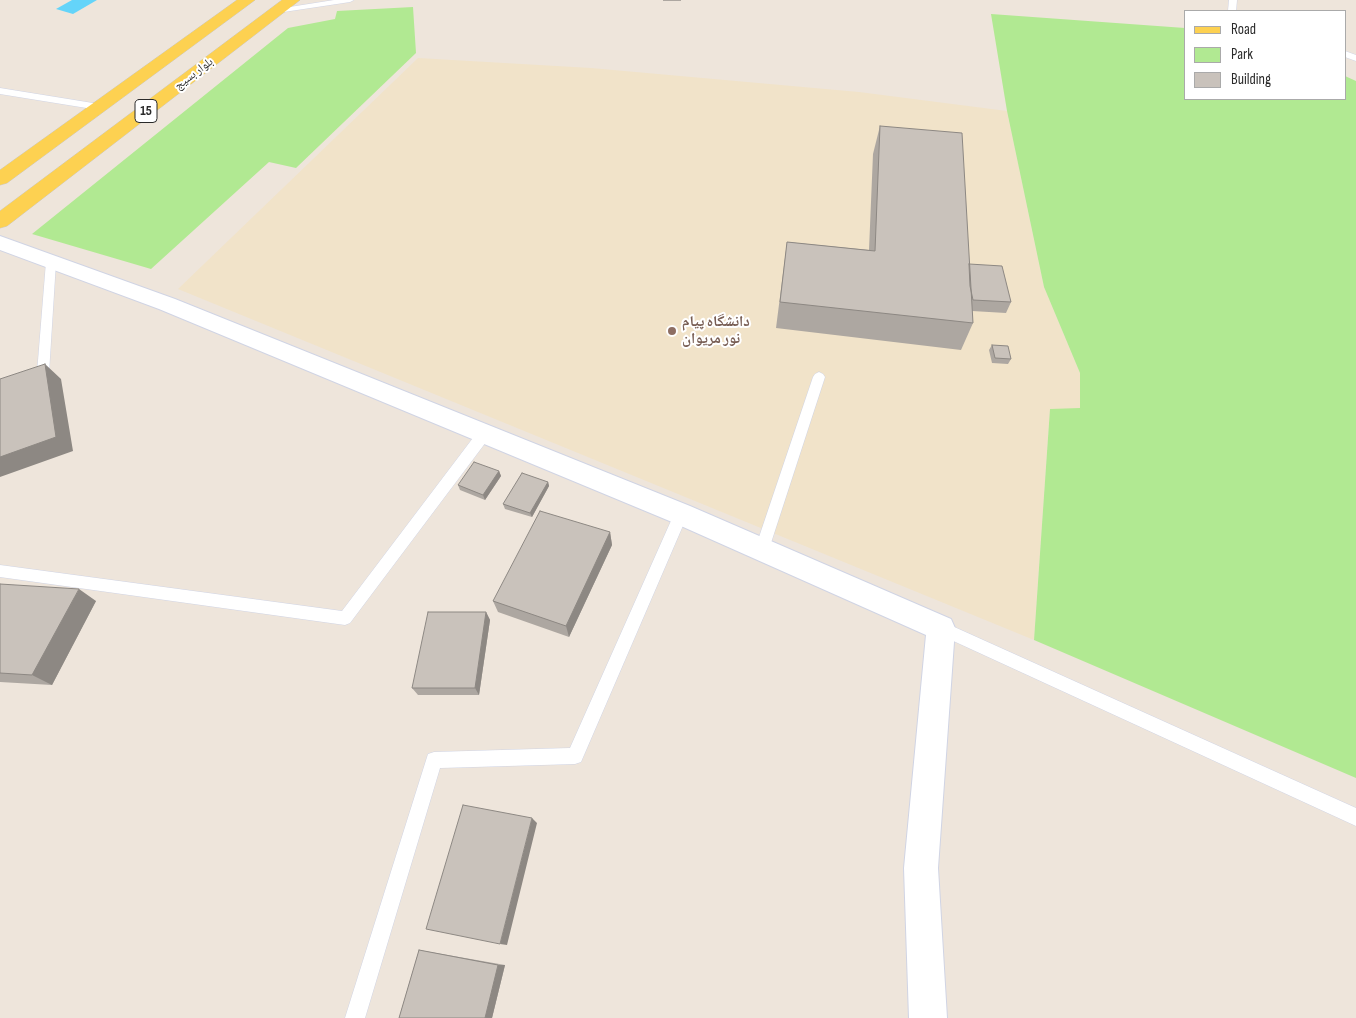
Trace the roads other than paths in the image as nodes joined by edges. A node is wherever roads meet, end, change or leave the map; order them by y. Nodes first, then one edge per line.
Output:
1 (247, 0) edge
2 (292, 0) edge
3 (350, 0) edge
4 (277, 11) junction
5 (0, 91) edge
6 (99, 107) junction
7 (0, 179) edge
8 (0, 221) edge
9 (0, 243) edge
10 (51, 262) junction
11 (43, 373) edge
12 (819, 377) dead end
13 (484, 434) junction
14 (681, 514) junction
15 (762, 549) junction
16 (0, 571) edge
17 (941, 628) junction
18 (1356, 817) edge
19 (355, 1018) edge
20 (928, 1018) edge

1 - 6 main road, بلوار بسیج / 15
2 - 4 main road, بلوار بسیج / 15
3 - 4 lane
4 - 8 main road, بلوار بسیج / 15
5 - 6 lane
6 - 7 main road, بلوار بسیج / 15
9 - 10 street
10 - 11 lane
10 - 13 street
12 - 15 lane
13 - 14 street
13 - 16 lane
14 - 15 street
14 - 19 lane
15 - 17 street
17 - 18 lane
17 - 20 street

